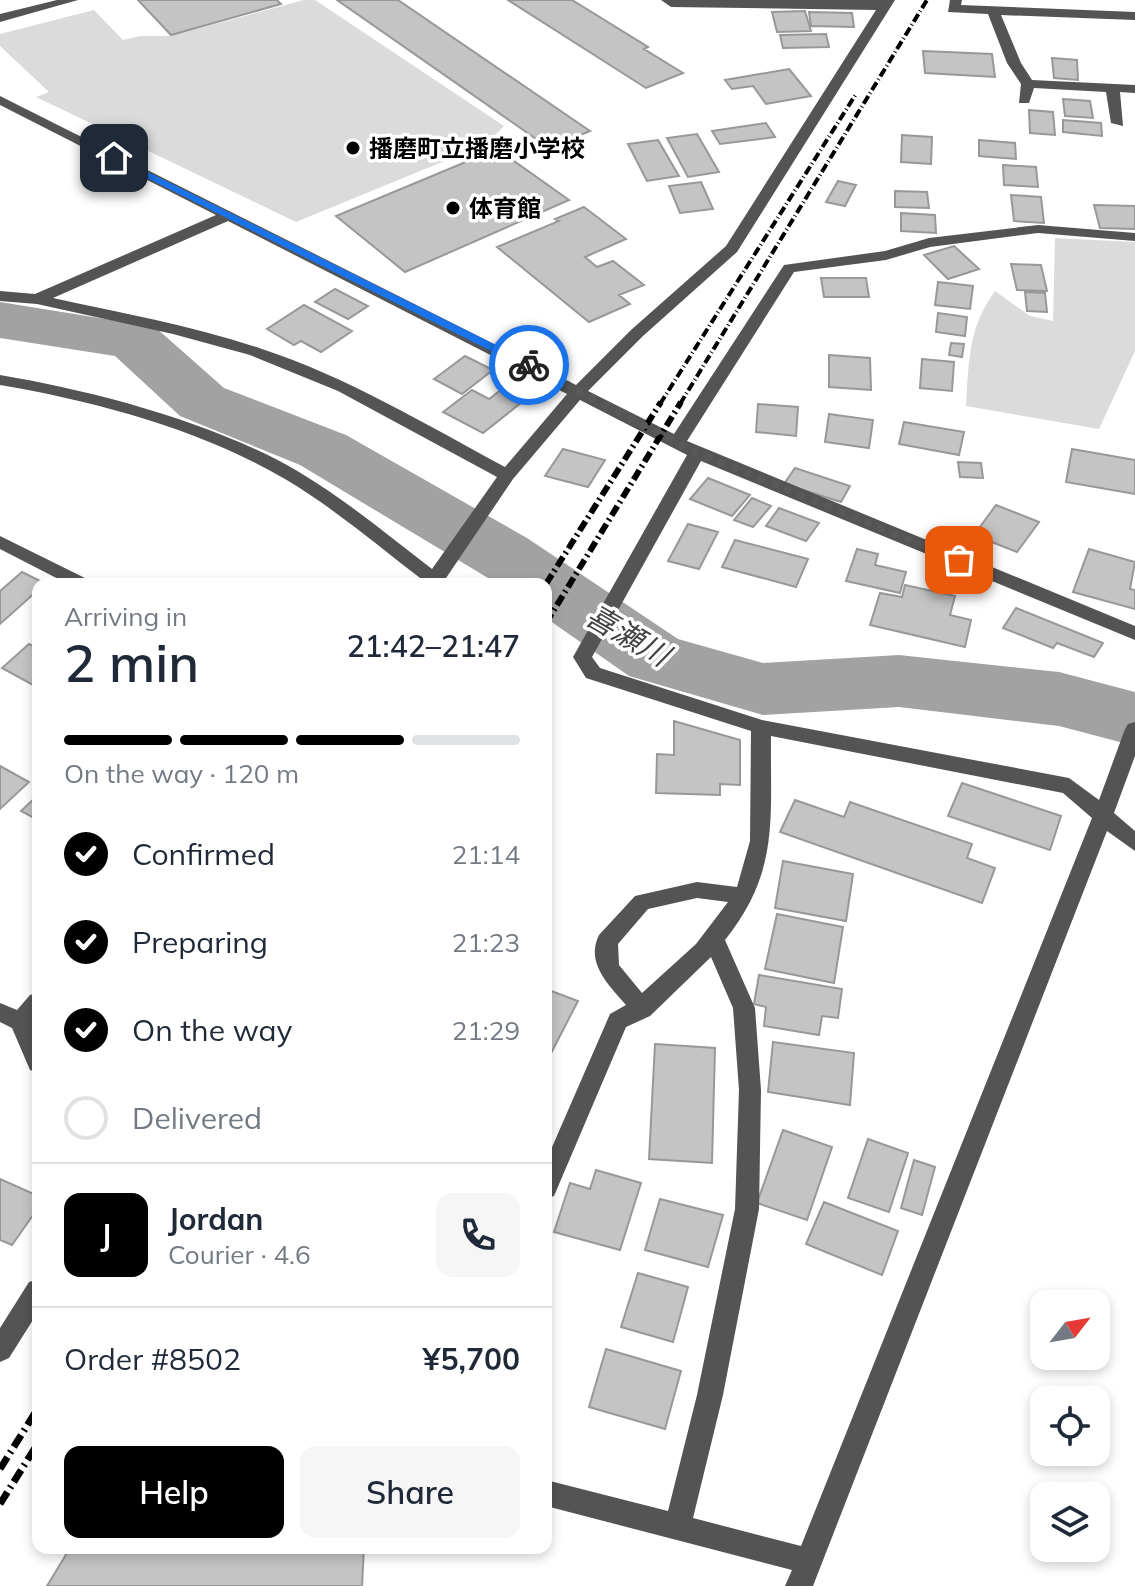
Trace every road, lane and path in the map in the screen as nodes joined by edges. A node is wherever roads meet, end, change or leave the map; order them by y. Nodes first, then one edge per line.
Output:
1 (72, 0) edge
2 (667, 0) edge
3 (956, 0) edge
4 (888, 3) edge
5 (993, 11) junction
6 (1135, 16) edge
7 (0, 18) edge
8 (1028, 84) junction
9 (1112, 88) junction
10 (1135, 89) edge
11 (0, 100) edge
12 (1024, 100) dead end
13 (1118, 123) dead end
14 (227, 216) junction
15 (1135, 237) edge
16 (0, 296) edge
17 (37, 299) junction
18 (0, 380) edge
19 (579, 391) junction
20 (678, 441) junction
21 (697, 453) junction
22 (507, 475) junction
23 (0, 542) edge
24 (71, 578) edge
25 (428, 578) edge
26 (436, 578) edge
27 (1135, 633) edge
28 (761, 727) junction
29 (1135, 729) edge
30 (1104, 814) junction
31 (1135, 843) edge
32 (744, 896) junction
33 (714, 940) junction
34 (32, 1004) edge
35 (642, 1009) junction
36 (10, 1017) edge
37 (32, 1053) edge
38 (552, 1174) edge
39 (32, 1299) edge
40 (0, 1350) edge
41 (552, 1495) edge
42 (677, 1528) junction
43 (805, 1574) edge

1 - 7 street
2 - 4 street
3 - 5 street
4 - 19 street
5 - 6 street
5 - 8 street
8 - 9 street
8 - 12 street
9 - 10 street
9 - 13 street
11 - 14 street
14 - 17 street
14 - 19 street
15 - 20 street
16 - 17 street
17 - 22 street
18 - 25 street
19 - 20 street
19 - 22 street
20 - 21 street
21 - 27 street
21 - 28 street
22 - 26 street
23 - 24 street
28 - 30 street
28 - 32 street
29 - 30 street
30 - 31 street
30 - 43 street
32 - 33 street
32 - 35 street
33 - 35 street
33 - 42 street
34 - 36 street
35 - 38 street
36 - 37 street
39 - 40 street
41 - 42 street
42 - 43 street

